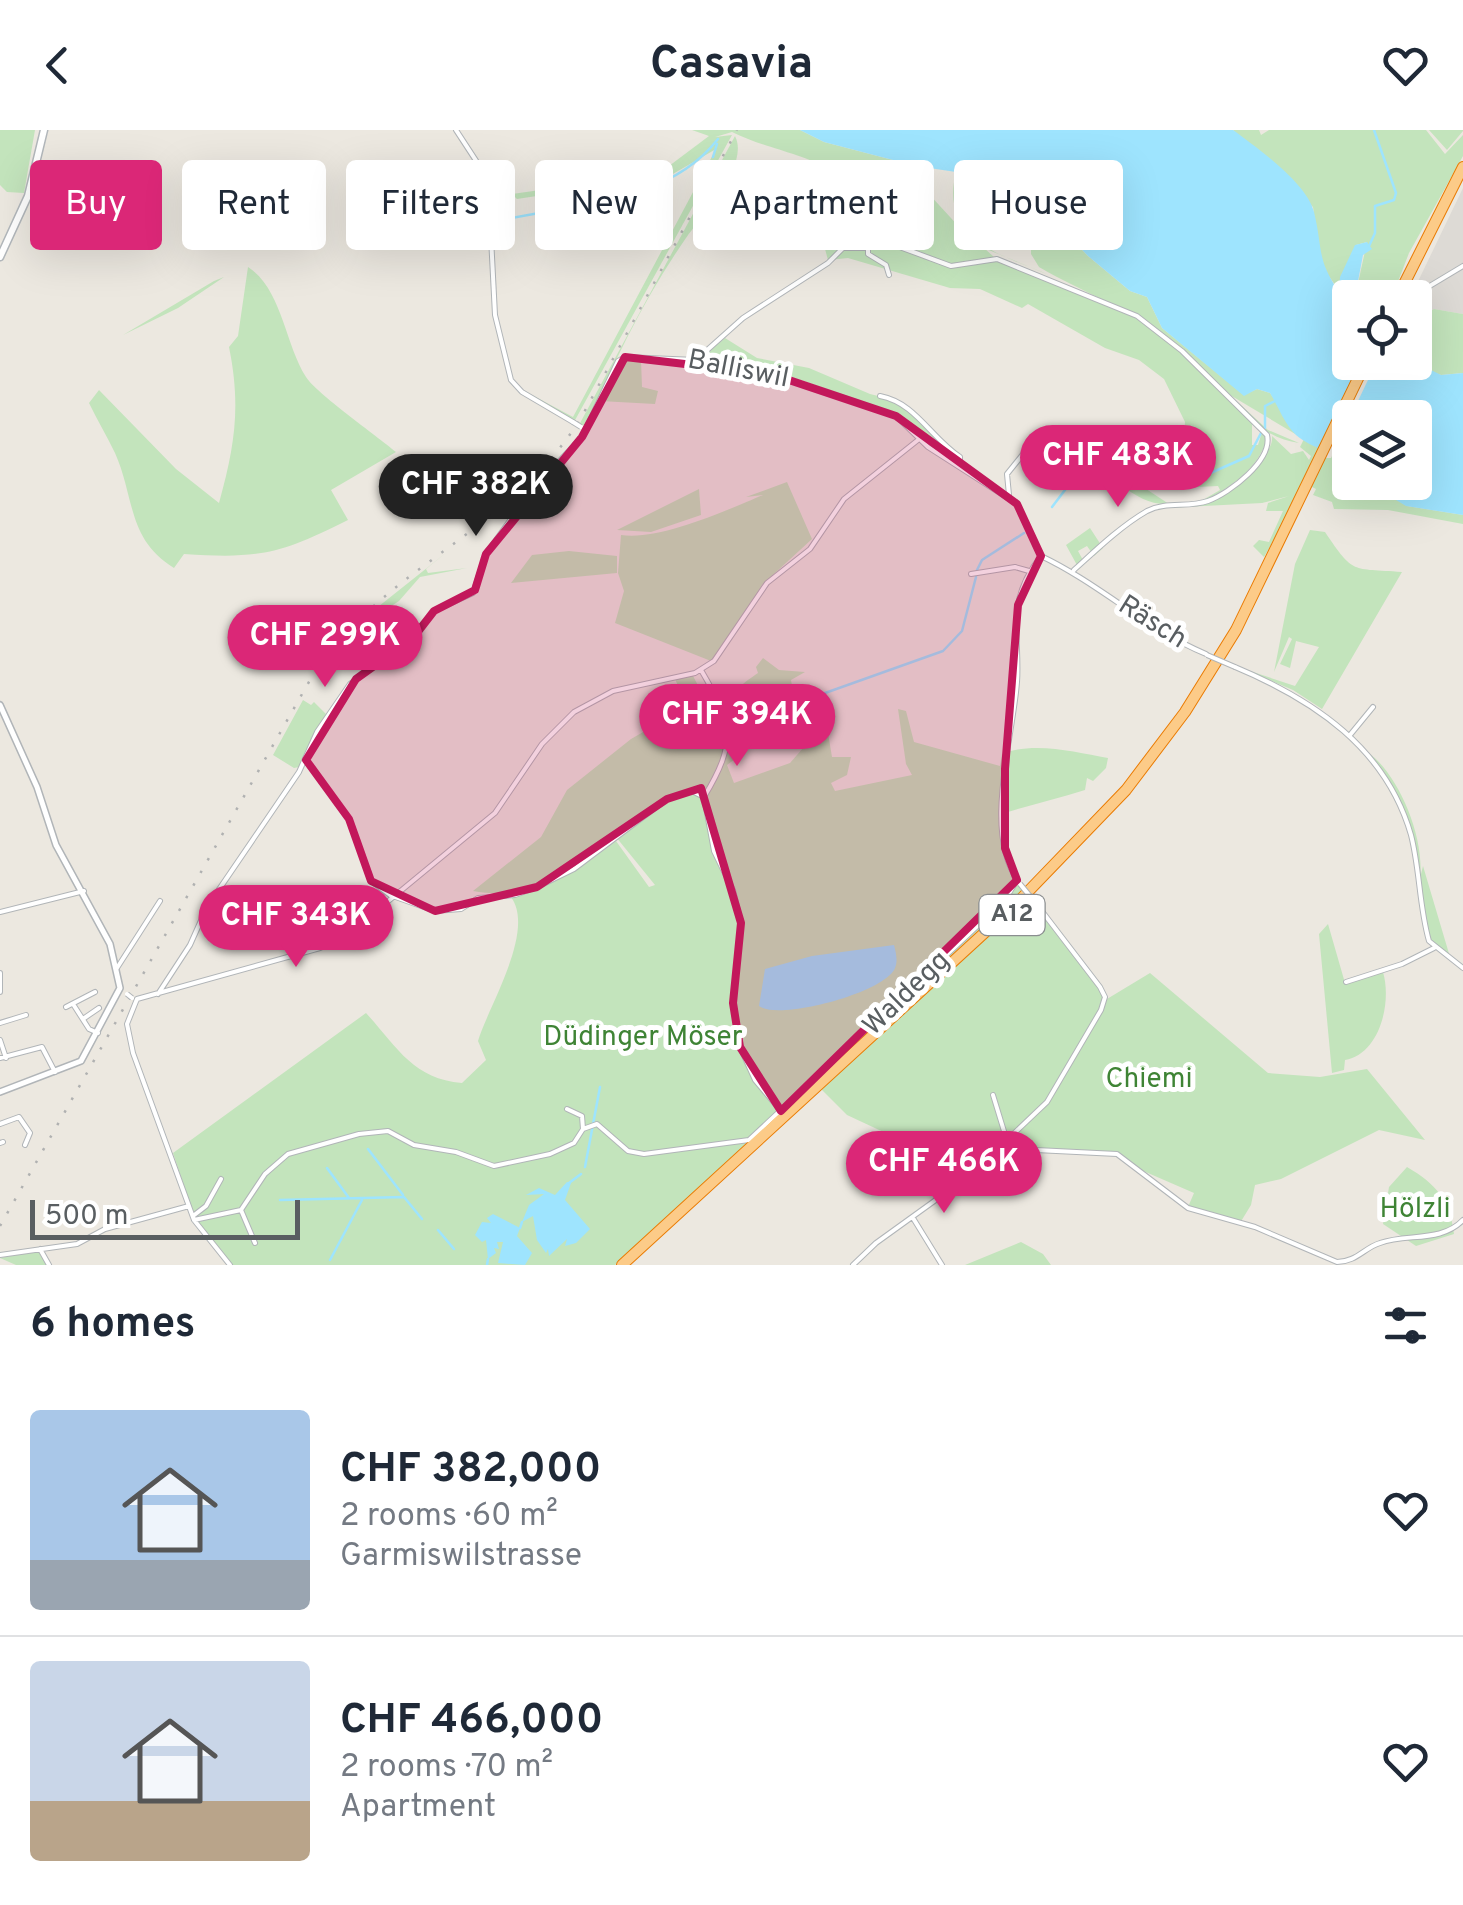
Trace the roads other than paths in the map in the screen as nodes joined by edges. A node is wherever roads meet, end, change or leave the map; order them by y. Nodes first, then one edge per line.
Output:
1 (44, 130) edge
2 (456, 130) edge
3 (1463, 164) edge
4 (1463, 177) edge
5 (2, 247) edge
6 (841, 250) edge
7 (868, 250) edge
8 (913, 250) edge
9 (0, 257) edge
10 (1463, 266) edge
11 (888, 275) dead end
12 (1411, 280) edge
13 (1412, 280) edge
14 (1432, 282) edge
15 (706, 352) junction
16 (696, 360) junction
17 (707, 362) junction
18 (1361, 380) edge
19 (880, 396) dead end
20 (583, 428) junction
21 (918, 440) junction
22 (1028, 448) dead end
23 (960, 464) junction
24 (1307, 494) junction
25 (1009, 496) junction
26 (1042, 556) junction
27 (1030, 570) junction
28 (1074, 571) junction
29 (971, 574) dead end
30 (701, 670) junction
31 (0, 705) edge
32 (1373, 707) dead end
33 (1350, 736) junction
34 (306, 760) junction
35 (704, 797) junction
36 (1019, 882) junction
37 (84, 890) junction
38 (393, 897) junction
39 (160, 901) dead end
40 (0, 912) edge
41 (1429, 941) junction
42 (1434, 948) junction
43 (1425, 950) junction
44 (117, 968) junction
45 (1463, 968) edge
46 (0, 973) edge
47 (1346, 982) dead end
48 (0, 992) edge
49 (95, 992) dead end
50 (158, 994) junction
51 (129, 996) junction
52 (73, 1004) junction
53 (66, 1007) dead end
54 (99, 1008) dead end
55 (26, 1015) dead end
56 (82, 1019) junction
57 (0, 1023) edge
58 (98, 1034) junction
59 (0, 1040) edge
60 (3, 1058) edge
61 (55, 1072) junction
62 (0, 1092) edge
63 (993, 1095) dead end
64 (567, 1109) dead end
65 (781, 1111) junction
66 (582, 1116) junction
67 (0, 1124) edge
68 (594, 1124) junction
69 (582, 1129) junction
70 (1006, 1143) junction
71 (25, 1146) dead end
72 (221, 1179) dead end
73 (189, 1206) junction
74 (241, 1210) junction
75 (193, 1218) junction
76 (912, 1218) junction
77 (1463, 1220) edge
78 (254, 1243) dead end
79 (40, 1249) junction
80 (0, 1255) edge
81 (50, 1265) edge
82 (230, 1265) edge
83 (622, 1265) edge
84 (630, 1265) edge
85 (853, 1265) edge
86 (942, 1265) edge

1 - 5 main road
2 - 20 street, bridge
3 - 12 highway
4 - 13 highway
5 - 9 main road
6 - 15 street
7 - 11 street
8 - 28 street
10 - 14 street
15 - 16 street
15 - 17 street
16 - 17 street, Balliswil
16 - 20 street, Balliswil
17 - 21 street, Balliswil
18 - 24 highway, A12
19 - 23 street
20 - 34 street
21 - 23 street, Balliswil
21 - 30 street
22 - 25 street
23 - 25 street
24 - 83 highway, A12
24 - 84 highway, A12
25 - 26 street
26 - 27 street
26 - 28 street, Räsch
27 - 29 street
27 - 36 street
28 - 33 street, Räsch, bridge
30 - 35 street
30 - 38 street
31 - 37 street
32 - 33 street
33 - 41 street, Räsch
34 - 38 street
34 - 50 street
35 - 38 street
35 - 65 street
36 - 65 street, Waldegg
36 - 70 street, bridge
37 - 40 street
37 - 44 street
38 - 50 street
39 - 44 street
41 - 42 street
41 - 43 street
42 - 43 street
42 - 45 street
43 - 47 street
44 - 51 street
46 - 48 street
49 - 52 street
50 - 51 street
51 - 58 street
51 - 73 street
52 - 53 street
52 - 56 street
54 - 56 street
55 - 57 street
56 - 58 street
58 - 61 street
59 - 60 street
60 - 61 street
61 - 62 street
63 - 70 street
64 - 66 street, Waldegg
65 - 68 street, Waldegg
66 - 68 street, Waldegg
66 - 69 street
67 - 71 street
68 - 69 street
69 - 74 street
70 - 76 street
70 - 77 street
72 - 75 street
73 - 75 street
73 - 79 street
74 - 75 street
74 - 78 street
75 - 82 street
76 - 85 street
76 - 86 street
79 - 80 street
79 - 81 street

